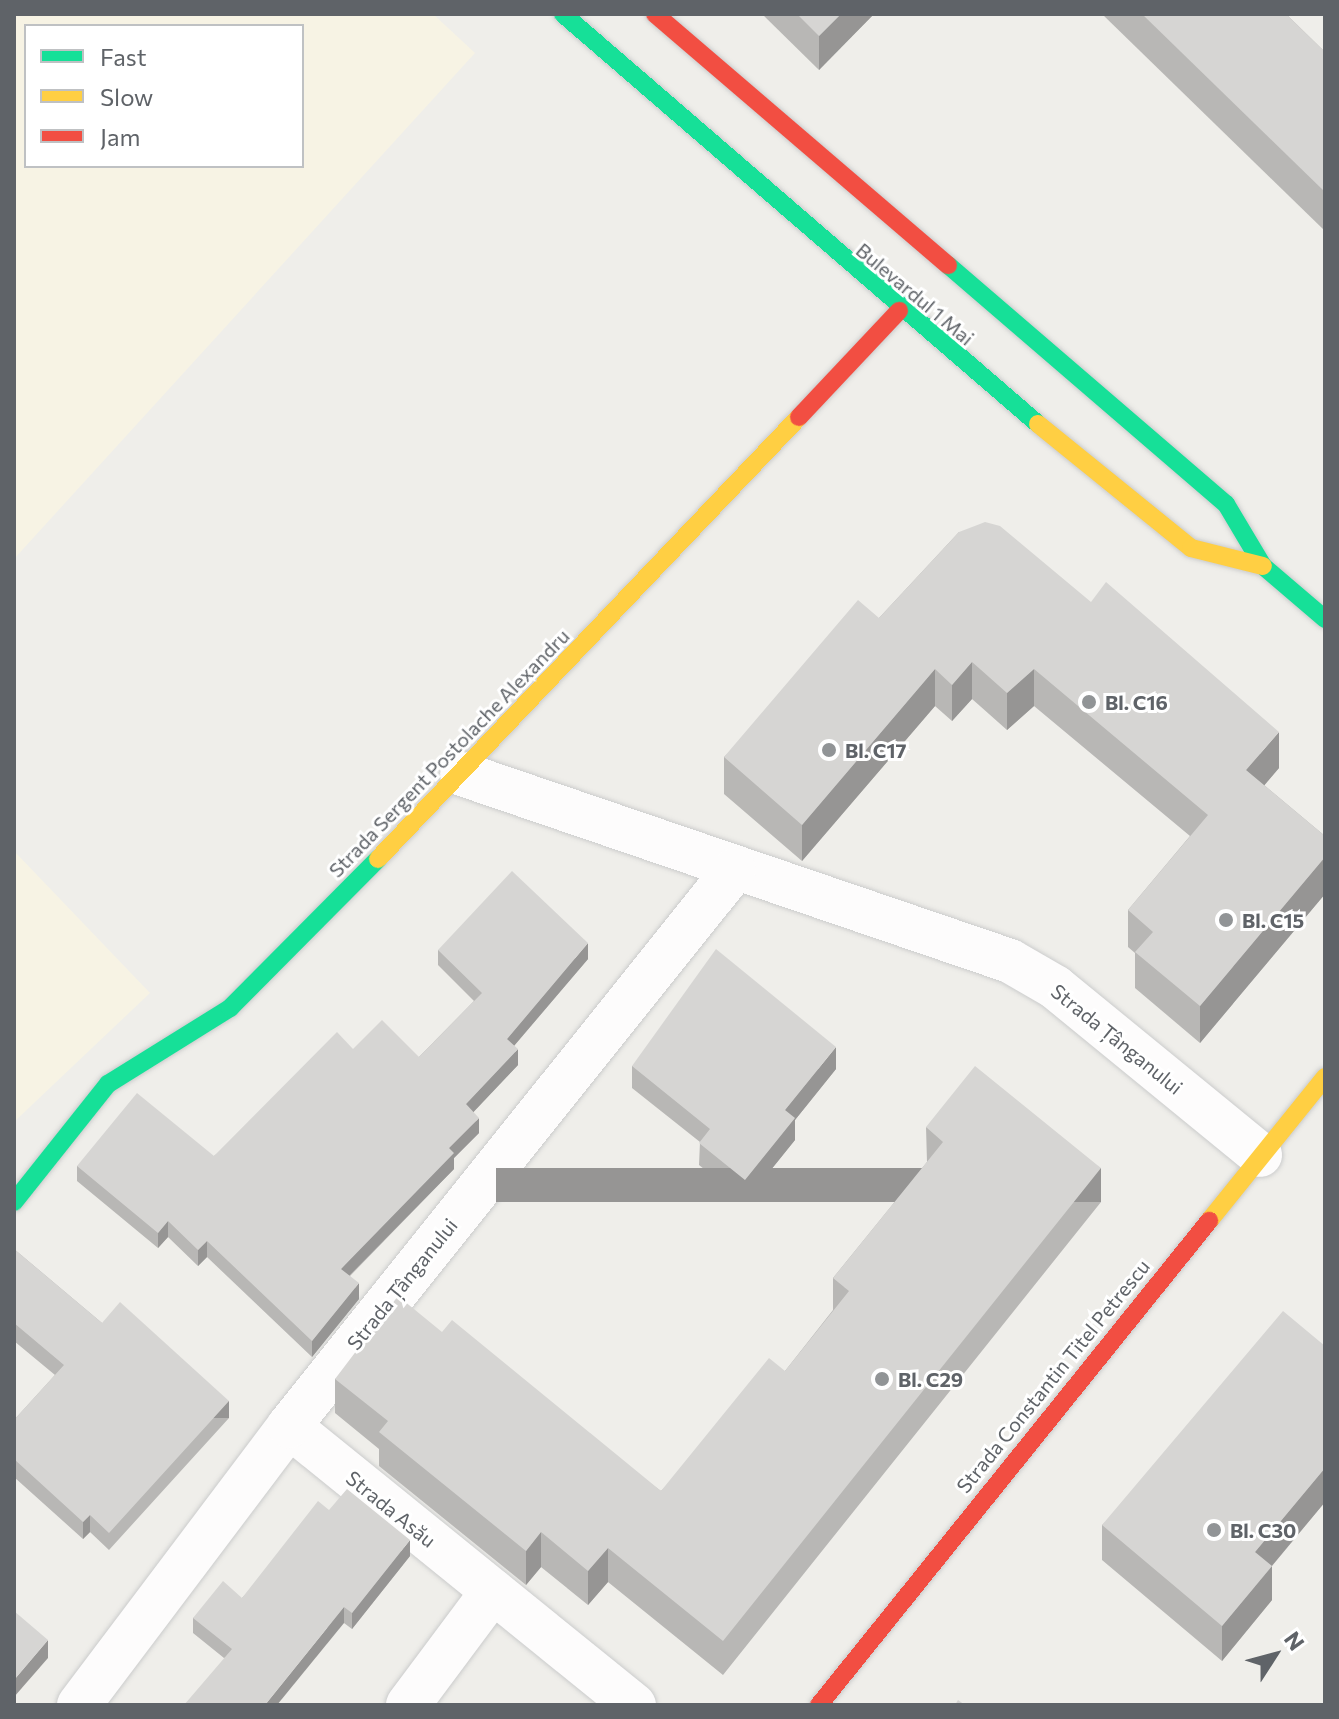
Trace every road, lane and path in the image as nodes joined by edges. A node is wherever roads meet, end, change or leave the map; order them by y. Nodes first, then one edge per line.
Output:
1 (563, 14) edge
2 (655, 14) edge
3 (899, 311) junction
4 (1263, 566) junction
5 (1325, 619) edge
6 (462, 774) junction
7 (734, 870) junction
8 (1325, 1077) edge
9 (1260, 1155) junction
10 (14, 1202) edge
11 (289, 1426) junction
12 (493, 1591) junction
13 (79, 1705) edge
14 (408, 1705) edge
15 (634, 1705) edge
16 (819, 1705) edge

1 - 3 street, Bulevardul 1 Mai
2 - 4 street, Bulevardul 1 Mai
3 - 4 street, Bulevardul 1 Mai
3 - 6 street, Strada Sergent Postolache Alexandru
4 - 5 street, Bulevardul 1 Mai
6 - 7 street, Strada Țânganului
6 - 10 street, Strada Sergent Postolache Alexandru
7 - 9 street, Strada Țânganului
7 - 11 street, Strada Țânganului
8 - 9 street, Strada Constantin Titel Petrescu
9 - 16 street, Strada Constantin Titel Petrescu
11 - 12 street, Strada Asău
11 - 13 street, Strada Țânganului
12 - 14 street
12 - 15 street, Strada Asău

